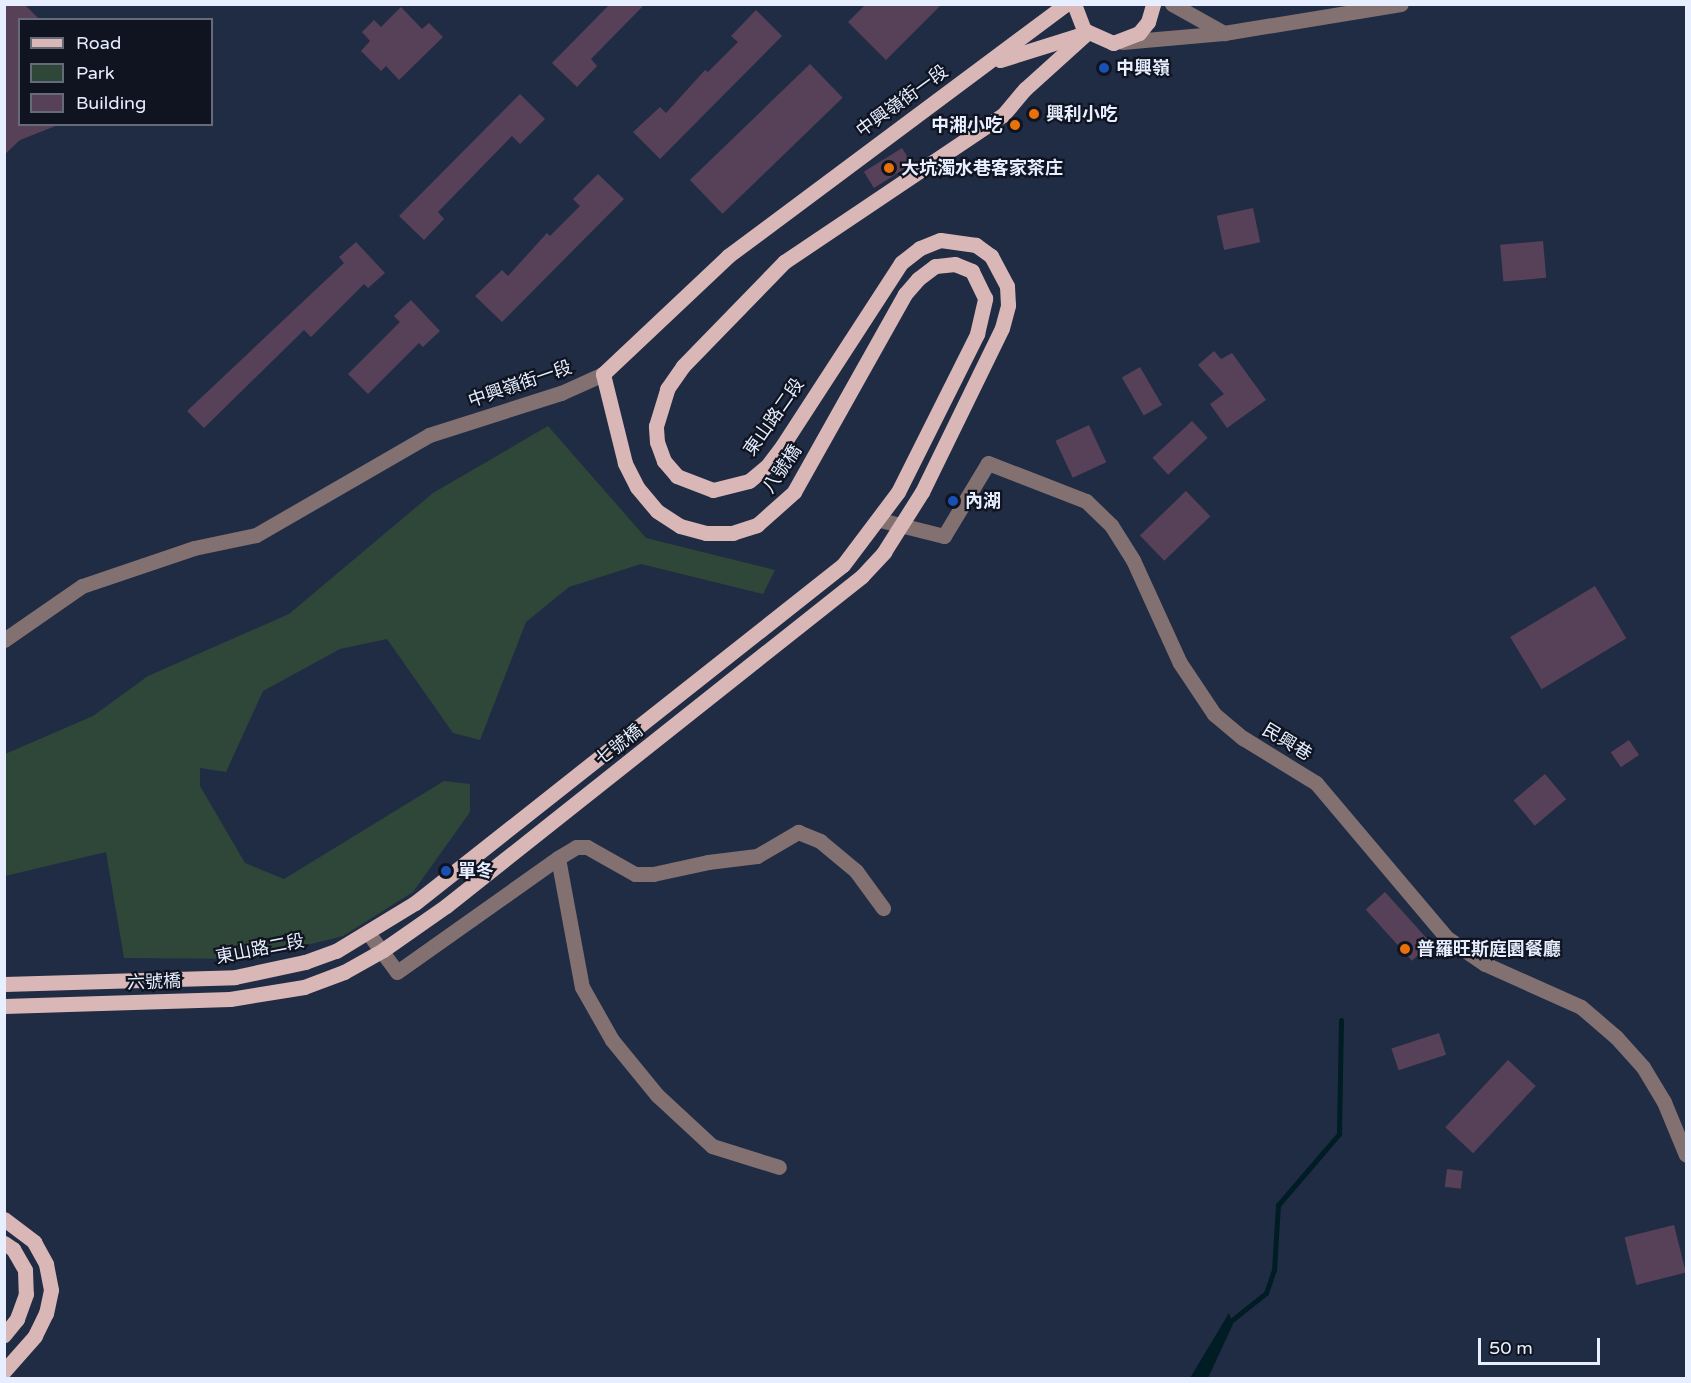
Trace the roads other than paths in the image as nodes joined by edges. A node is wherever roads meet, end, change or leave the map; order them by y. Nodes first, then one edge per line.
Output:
1 (1066, 4) edge
2 (1074, 4) edge
3 (1153, 4) edge
4 (1172, 4) edge
5 (1401, 4) edge
6 (1088, 32) junction
7 (1224, 33) junction
8 (1113, 43) junction
9 (989, 64) junction
10 (603, 374) junction
11 (880, 520) junction
12 (902, 527) junction
13 (4, 640) edge
14 (762, 658) joint
15 (489, 846) joint
16 (558, 858) junction
17 (883, 908) dead end
18 (369, 934) junction
19 (383, 950) junction
20 (4, 984) edge
21 (4, 1006) edge
22 (1686, 1155) edge
23 (779, 1167) dead end
24 (4, 1219) edge
25 (4, 1243) edge
26 (4, 1335) edge
27 (4, 1371) edge

1 - 9 main road, 中興嶺街一段
2 - 6 main road
3 - 8 main road
4 - 7 street
5 - 7 street
6 - 8 main road
6 - 9 main road, 中興嶺街一段
6 - 12 main road, 東山路二段
7 - 8 street
9 - 10 main road, 中興嶺街一段
10 - 11 main road, 八號橋
10 - 13 street, 中興嶺街一段
11 - 12 street, 民興巷
11 - 15 main road, 七號橋
12 - 14 main road, 東山路二段
12 - 22 street, 民興巷
14 - 19 main road, 七號橋
15 - 18 main road, 東山路二段
16 - 17 street
16 - 19 street
16 - 23 street
18 - 19 street
18 - 20 main road, 東山路二段
19 - 21 main road, 六號橋
24 - 27 main road
25 - 26 main road

